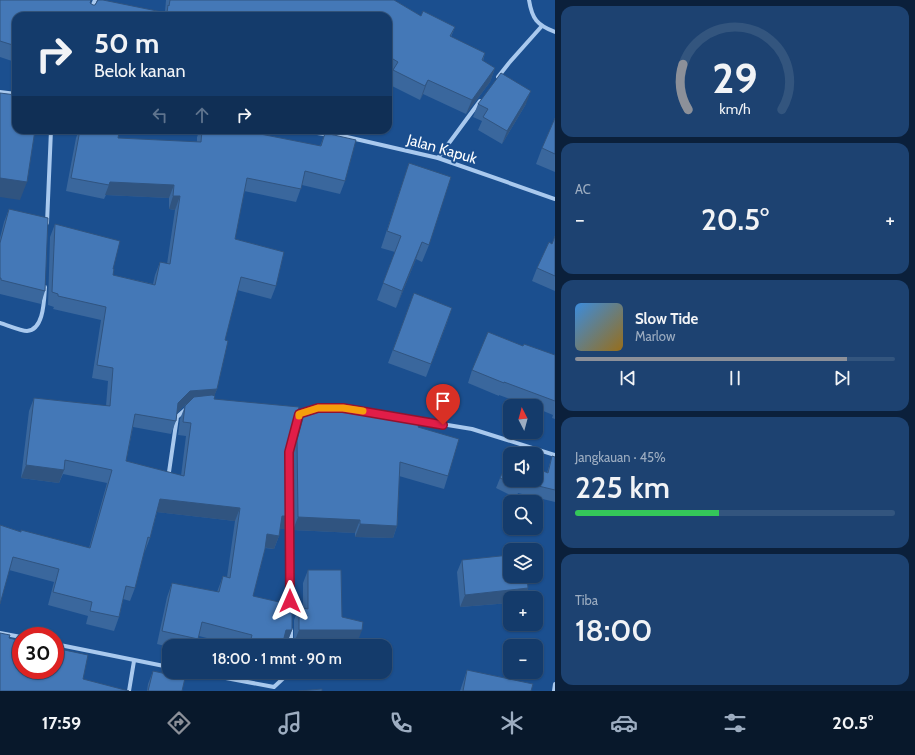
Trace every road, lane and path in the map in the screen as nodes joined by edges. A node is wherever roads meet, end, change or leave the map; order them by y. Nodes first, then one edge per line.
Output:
1 (95, 0) edge
2 (529, 0) edge
3 (90, 12) edge
4 (541, 27) junction
5 (555, 32) edge
6 (495, 82) edge
7 (0, 92) edge
8 (12, 94) edge
9 (485, 94) edge
10 (51, 134) edge
11 (325, 134) edge
12 (438, 158) junction
13 (555, 199) edge
14 (47, 230) edge
15 (45, 283) edge
16 (0, 323) edge
17 (188, 407) edge
18 (358, 410) edge
19 (291, 414) edge
20 (299, 414) junction
21 (404, 418) edge
22 (555, 455) edge
23 (290, 459) edge
24 (169, 472) edge
25 (290, 506) edge
26 (290, 615) edge
27 (290, 623) edge
28 (0, 632) edge
29 (12, 635) edge
30 (291, 639) edge
31 (64, 646) edge
32 (134, 661) junction
33 (162, 666) edge
34 (231, 679) edge
35 (283, 679) edge
36 (555, 684) edge
37 (128, 691) edge
38 (554, 691) edge

1 - 3 street
2 - 4 street
4 - 5 street
4 - 6 street
7 - 8 street
9 - 12 street
10 - 14 street
11 - 12 street, Jalan Kapuk
12 - 13 street, Jalan Kapuk
15 - 16 street
17 - 24 street
18 - 20 street
19 - 20 street
20 - 23 street
21 - 22 street
25 - 26 street
27 - 30 street
28 - 29 street
31 - 32 street
32 - 33 street
32 - 37 street
34 - 35 street
36 - 38 street

